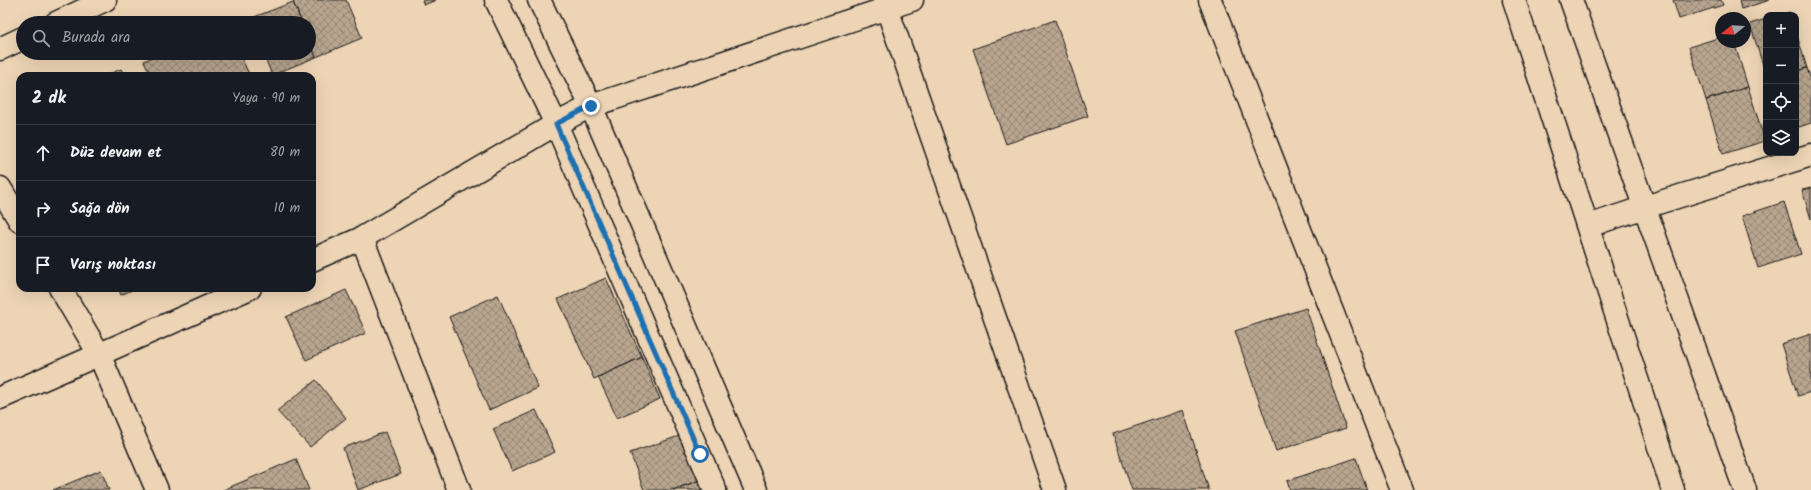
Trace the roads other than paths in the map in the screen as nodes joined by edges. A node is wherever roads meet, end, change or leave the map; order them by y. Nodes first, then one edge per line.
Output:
1 (105, 0) edge
2 (496, 0) edge
3 (539, 0) edge
4 (912, 0) edge
5 (1210, 0) edge
6 (1514, 0) edge
7 (1572, 0) edge
8 (885, 4) edge
9 (71, 16) edge
10 (16, 41) edge
11 (0, 49) edge
12 (591, 106) junction
13 (556, 124) junction
14 (1811, 155) edge
15 (0, 188) edge
16 (1645, 207) junction
17 (16, 214) edge
18 (1588, 226) junction
19 (362, 238) junction
20 (316, 258) edge
21 (62, 292) edge
22 (241, 292) edge
23 (99, 354) junction
24 (0, 398) edge
25 (157, 490) edge
26 (460, 490) edge
27 (715, 490) edge
28 (756, 490) edge
29 (1055, 490) edge
30 (1402, 490) edge
31 (1673, 490) edge
32 (1745, 490) edge

1 - 9 street
2 - 13 street
3 - 12 street
4 - 8 street
5 - 30 street
6 - 18 street
7 - 16 street
8 - 12 street
8 - 29 street
10 - 11 street
12 - 13 street
12 - 28 street
13 - 19 street
13 - 27 street
14 - 16 street
15 - 17 street
16 - 18 street
16 - 32 street
18 - 31 street
19 - 20 street
19 - 26 street
21 - 23 street
22 - 23 street
23 - 24 street
23 - 25 street

